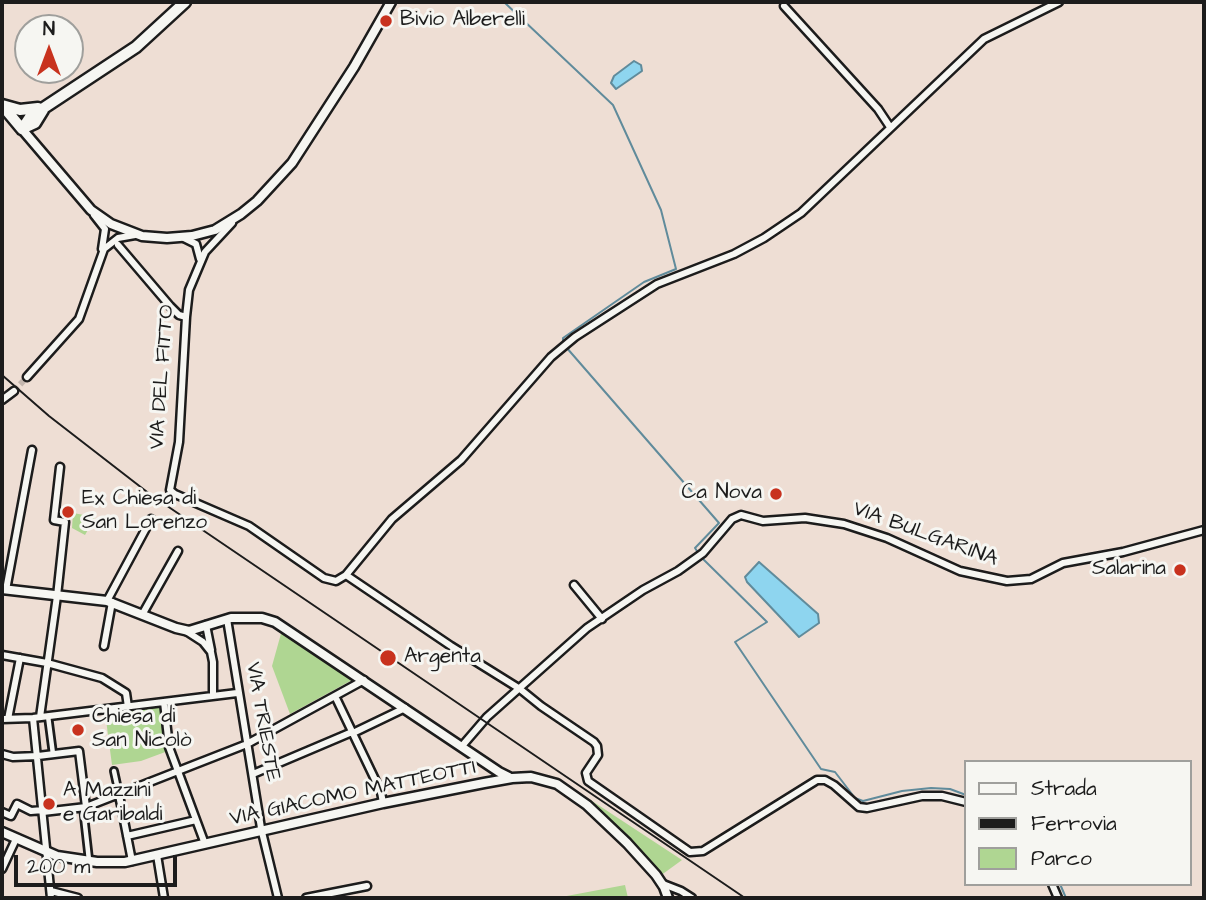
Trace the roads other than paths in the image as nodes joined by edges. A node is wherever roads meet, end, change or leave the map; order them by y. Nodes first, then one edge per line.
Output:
1 (185, 2) edge
2 (391, 2) edge
3 (1059, 2) edge
4 (784, 6) dead end
5 (2, 105) edge
6 (49, 105) junction
7 (36, 123) junction
8 (890, 127) junction
9 (22, 129) junction
10 (37, 146) junction
11 (91, 210) junction
12 (241, 214) junction
13 (115, 226) junction
14 (137, 234) junction
15 (201, 234) junction
16 (105, 237) junction
17 (184, 238) junction
18 (116, 243) junction
19 (197, 246) junction
20 (208, 249) junction
21 (100, 258) junction
22 (199, 264) junction
23 (186, 317) junction
24 (27, 377) tunnel mouth
25 (14, 391) tunnel mouth
26 (2, 400) edge
27 (32, 450) dead end
28 (60, 467) dead end
29 (151, 519) dead end
30 (1204, 530) edge
31 (178, 551) dead end
32 (346, 575) junction
33 (574, 585) dead end
34 (4, 590) edge
35 (57, 596) junction
36 (109, 602) junction
37 (142, 615) junction
38 (227, 619) junction
39 (602, 619) junction
40 (206, 625) junction
41 (184, 630) junction
42 (104, 646) dead end
43 (211, 652) junction
44 (2, 655) edge
45 (20, 658) junction
46 (47, 663) junction
47 (364, 680) junction
48 (520, 689) junction
49 (237, 693) junction
50 (213, 696) junction
51 (335, 696) junction
52 (164, 702) junction
53 (130, 707) junction
54 (405, 708) junction
55 (48, 716) junction
56 (36, 717) junction
57 (5, 719) edge
58 (353, 733) junction
59 (247, 744) junction
60 (462, 746) junction
61 (471, 752) junction
62 (2, 754) edge
63 (52, 754) junction
64 (37, 756) junction
65 (114, 771) dead end
66 (178, 772) junction
67 (253, 774) junction
68 (512, 778) junction
69 (484, 783) junction
70 (119, 795) junction
71 (964, 802) edge
72 (383, 803) junction
73 (85, 807) junction
74 (2, 811) edge
75 (43, 811) junction
76 (196, 820) junction
77 (261, 831) junction
78 (2, 832) edge
79 (127, 835) junction
80 (16, 839) junction
81 (205, 844) junction
82 (48, 853) junction
83 (158, 855) junction
84 (89, 861) junction
85 (132, 861) junction
86 (2, 870) edge
87 (663, 884) junction
88 (367, 886) dead end
89 (51, 895) edge
90 (334, 896) edge
91 (78, 898) edge
92 (164, 898) edge
93 (278, 898) edge
94 (306, 898) edge
95 (668, 898) edge
96 (692, 898) edge

1 - 6 main road
2 - 12 street
3 - 8 street
4 - 8 street
5 - 6 main road
5 - 9 main road
6 - 7 main road
6 - 9 main road
7 - 9 main road
7 - 10 street
8 - 32 street
9 - 10 street
10 - 11 street
11 - 13 street
11 - 16 street
12 - 15 street
12 - 20 street, VIA DEL FITTO
13 - 14 street
13 - 16 street
13 - 18 street
14 - 17 street
14 - 18 street
15 - 17 street
15 - 19 street, VIA DEL FITTO
15 - 20 street
16 - 21 street
17 - 19 street
18 - 21 street
18 - 23 street
19 - 22 street, VIA DEL FITTO
20 - 22 street, VIA DEL FITTO
21 - 24 street
22 - 23 street, VIA DEL FITTO
23 - 32 street, VIA DEL FITTO
25 - 26 street
27 - 34 street
28 - 35 street
29 - 36 street
30 - 39 street, VIA BULGARINA
31 - 37 street
32 - 48 street
33 - 39 street
34 - 35 street
35 - 36 street
35 - 46 street
36 - 37 street
36 - 42 street
37 - 41 street
38 - 40 street
38 - 47 street
38 - 49 street, VIA TRIESTE
39 - 48 street, VIA BULGARINA
40 - 41 street
40 - 43 street
41 - 43 street
43 - 50 street
44 - 45 street
45 - 46 street
45 - 57 street
46 - 53 street
46 - 56 street
47 - 51 street
47 - 54 street
48 - 60 street, VIA BULGARINA
48 - 71 street
49 - 50 street
49 - 59 street, VIA TRIESTE
50 - 52 street
51 - 58 street
51 - 59 street
52 - 53 street
52 - 66 street
53 - 55 street
54 - 58 street
54 - 60 street
55 - 56 street
55 - 63 street
56 - 57 street
56 - 64 street
58 - 67 street
58 - 72 street
59 - 66 street
59 - 67 street, VIA TRIESTE
60 - 61 street
61 - 68 street
61 - 69 street
62 - 64 street
63 - 64 street
63 - 73 street
64 - 75 street
65 - 70 street
66 - 70 street
66 - 76 street
67 - 77 street, VIA TRIESTE
68 - 69 street, VIA GIACOMO MATTEOTTI
68 - 87 street, VIA GIACOMO MATTEOTTI
69 - 72 street, VIA GIACOMO MATTEOTTI
70 - 73 street
70 - 79 street
72 - 77 street, VIA GIACOMO MATTEOTTI
73 - 75 street
73 - 84 street
74 - 75 street
75 - 82 street
76 - 79 street
76 - 81 street
77 - 81 street, VIA GIACOMO MATTEOTTI
77 - 93 street, VIA TRIESTE
78 - 80 street, VIA GIACOMO MATTEOTTI
79 - 85 street
80 - 82 street, VIA GIACOMO MATTEOTTI
80 - 86 street
81 - 83 street, VIA GIACOMO MATTEOTTI
82 - 84 street, VIA GIACOMO MATTEOTTI
82 - 89 street
83 - 85 street, VIA GIACOMO MATTEOTTI
83 - 92 street
84 - 85 street, VIA GIACOMO MATTEOTTI
87 - 95 street, VIA GIACOMO MATTEOTTI
87 - 96 street
88 - 90 street
89 - 91 street
90 - 94 street

